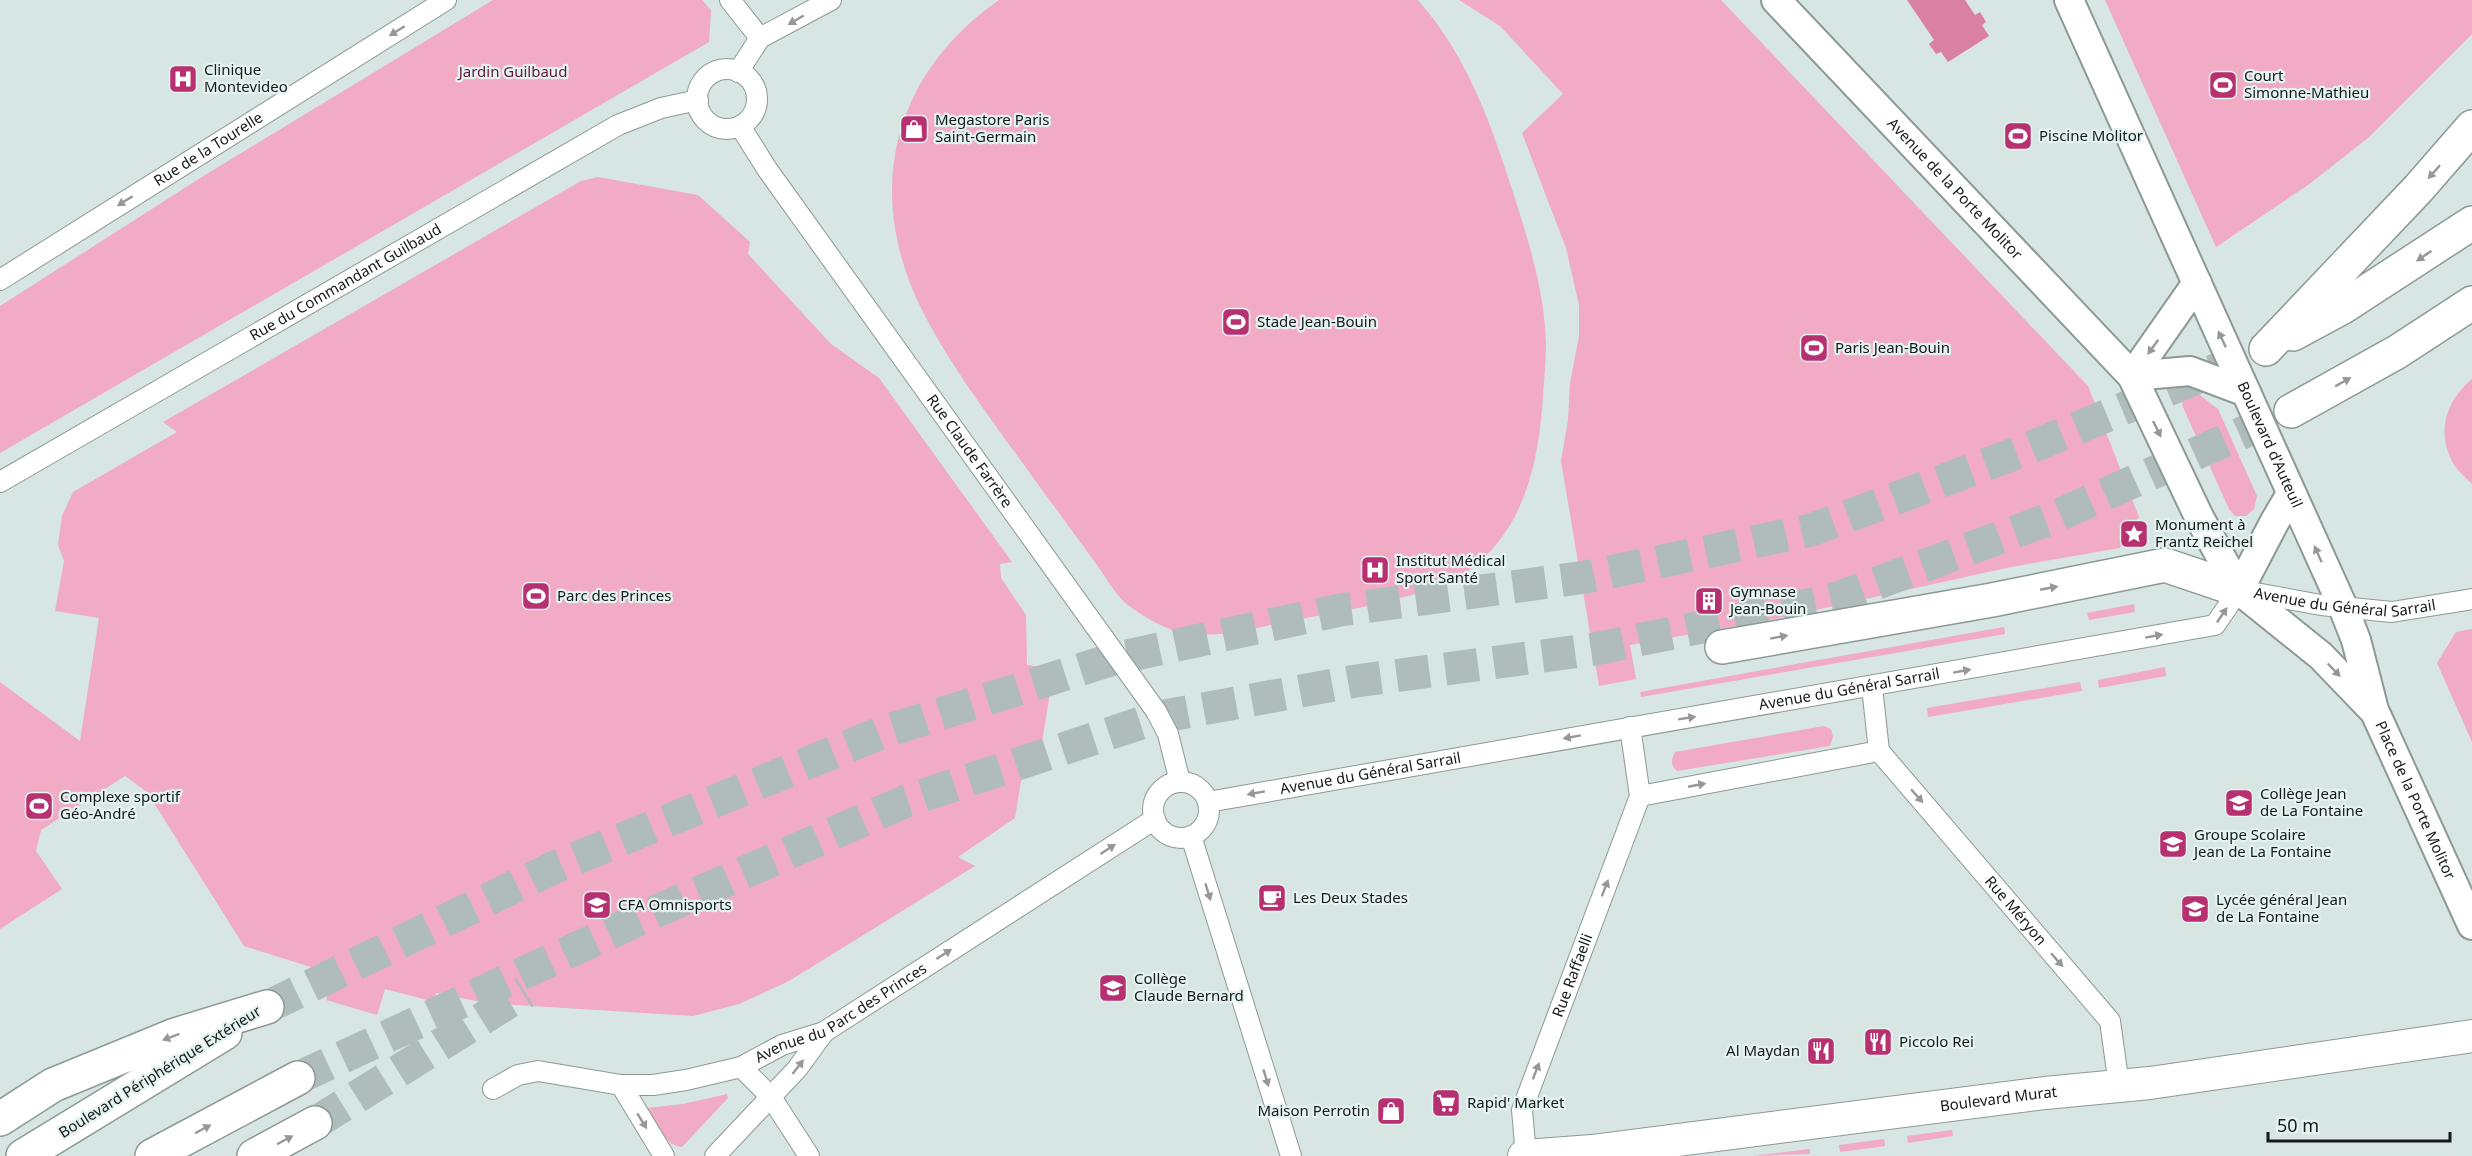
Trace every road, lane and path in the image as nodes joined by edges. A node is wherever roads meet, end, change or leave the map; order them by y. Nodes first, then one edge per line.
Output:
1 (446, 0) edge
2 (730, 0) edge
3 (831, 0) edge
4 (1776, 0) edge
5 (2069, 0) edge
6 (760, 38) junction
7 (738, 72) junction
8 (698, 100) junction
9 (740, 126) junction
10 (2472, 127) edge
11 (2472, 223) edge
12 (0, 280) edge
13 (2197, 283) junction
14 (2472, 303) edge
15 (2132, 376) junction
16 (2246, 392) junction
17 (2291, 411) tunnel mouth
18 (0, 482) edge
19 (2292, 494) junction
20 (2239, 590) junction
21 (2472, 599) edge
22 (2343, 607) junction
23 (1722, 647) dead end
24 (1872, 687) junction
25 (2374, 710) junction
26 (1630, 727) junction
27 (1879, 751) junction
28 (1180, 782) junction
29 (1640, 796) junction
30 (1208, 802) junction
31 (1155, 819) junction
32 (1191, 836) junction
33 (2472, 925) edge
34 (824, 1032) junction
35 (2472, 1036) edge
36 (741, 1067) junction
37 (298, 1078) tunnel mouth
38 (621, 1085) junction
39 (2119, 1086) junction
40 (493, 1089) dead end
41 (771, 1097) junction
42 (0, 1119) edge
43 (315, 1123) tunnel mouth
44 (23, 1156) edge
45 (152, 1156) edge
46 (254, 1156) edge
47 (664, 1156) edge
48 (715, 1156) edge
49 (809, 1156) edge
50 (1291, 1156) edge
51 (1525, 1156) edge

1 -> 12 street, Rue de la Tourelle
2 - 6 street
3 -> 6 street
4 - 15 street, Avenue de la Porte Molitor
5 - 13 street, Boulevard d'Auteuil
6 - 7 street
7 - 8 street
7 - 9 street
8 - 9 street
8 - 18 street, Rue du Commandant Guilbaud
9 - 28 street, Rue Claude Farrère
10 - 11 highway
13 -> 15 street
16 -> 13 street, Boulevard d'Auteuil
17 -> 14 highway
15 - 16 street
15 -> 20 street
16 - 19 street, Boulevard d'Auteuil
19 - 20 street
22 -> 19 street, Boulevard d'Auteuil
20 - 22 street, Avenue du Général Sarrail
23 -> 20 highway
24 -> 20 street, Avenue du Général Sarrail
20 -> 25 street, Place de la Porte Molitor
21 - 22 street, Avenue du Général Sarrail
22 - 25 street, Place de la Porte Molitor
26 -> 24 street, Avenue du Général Sarrail
24 - 27 street
25 - 33 street, Place de la Porte Molitor
26 - 29 street
26 -> 30 street, Avenue du Général Sarrail
29 -> 27 street
27 -> 39 street, Rue Méryon
28 - 30 street
28 - 31 street
51 -> 29 street, Rue Raffaelli
30 - 32 street
31 - 32 street
34 -> 31 street, Avenue du Parc des Princes
32 -> 50 street
34 - 36 street, Avenue du Parc des Princes
41 -> 34 street
35 - 39 main road, Boulevard Murat
36 - 38 street, Avenue du Parc des Princes
36 - 41 street
45 -> 37 highway
38 - 40 street, Avenue du Parc des Princes
38 -> 47 street
39 - 51 main road, Boulevard Murat
41 - 48 street
41 - 49 street
44 -> 42 highway, Boulevard Périphérique Extérieur
46 -> 43 highway

